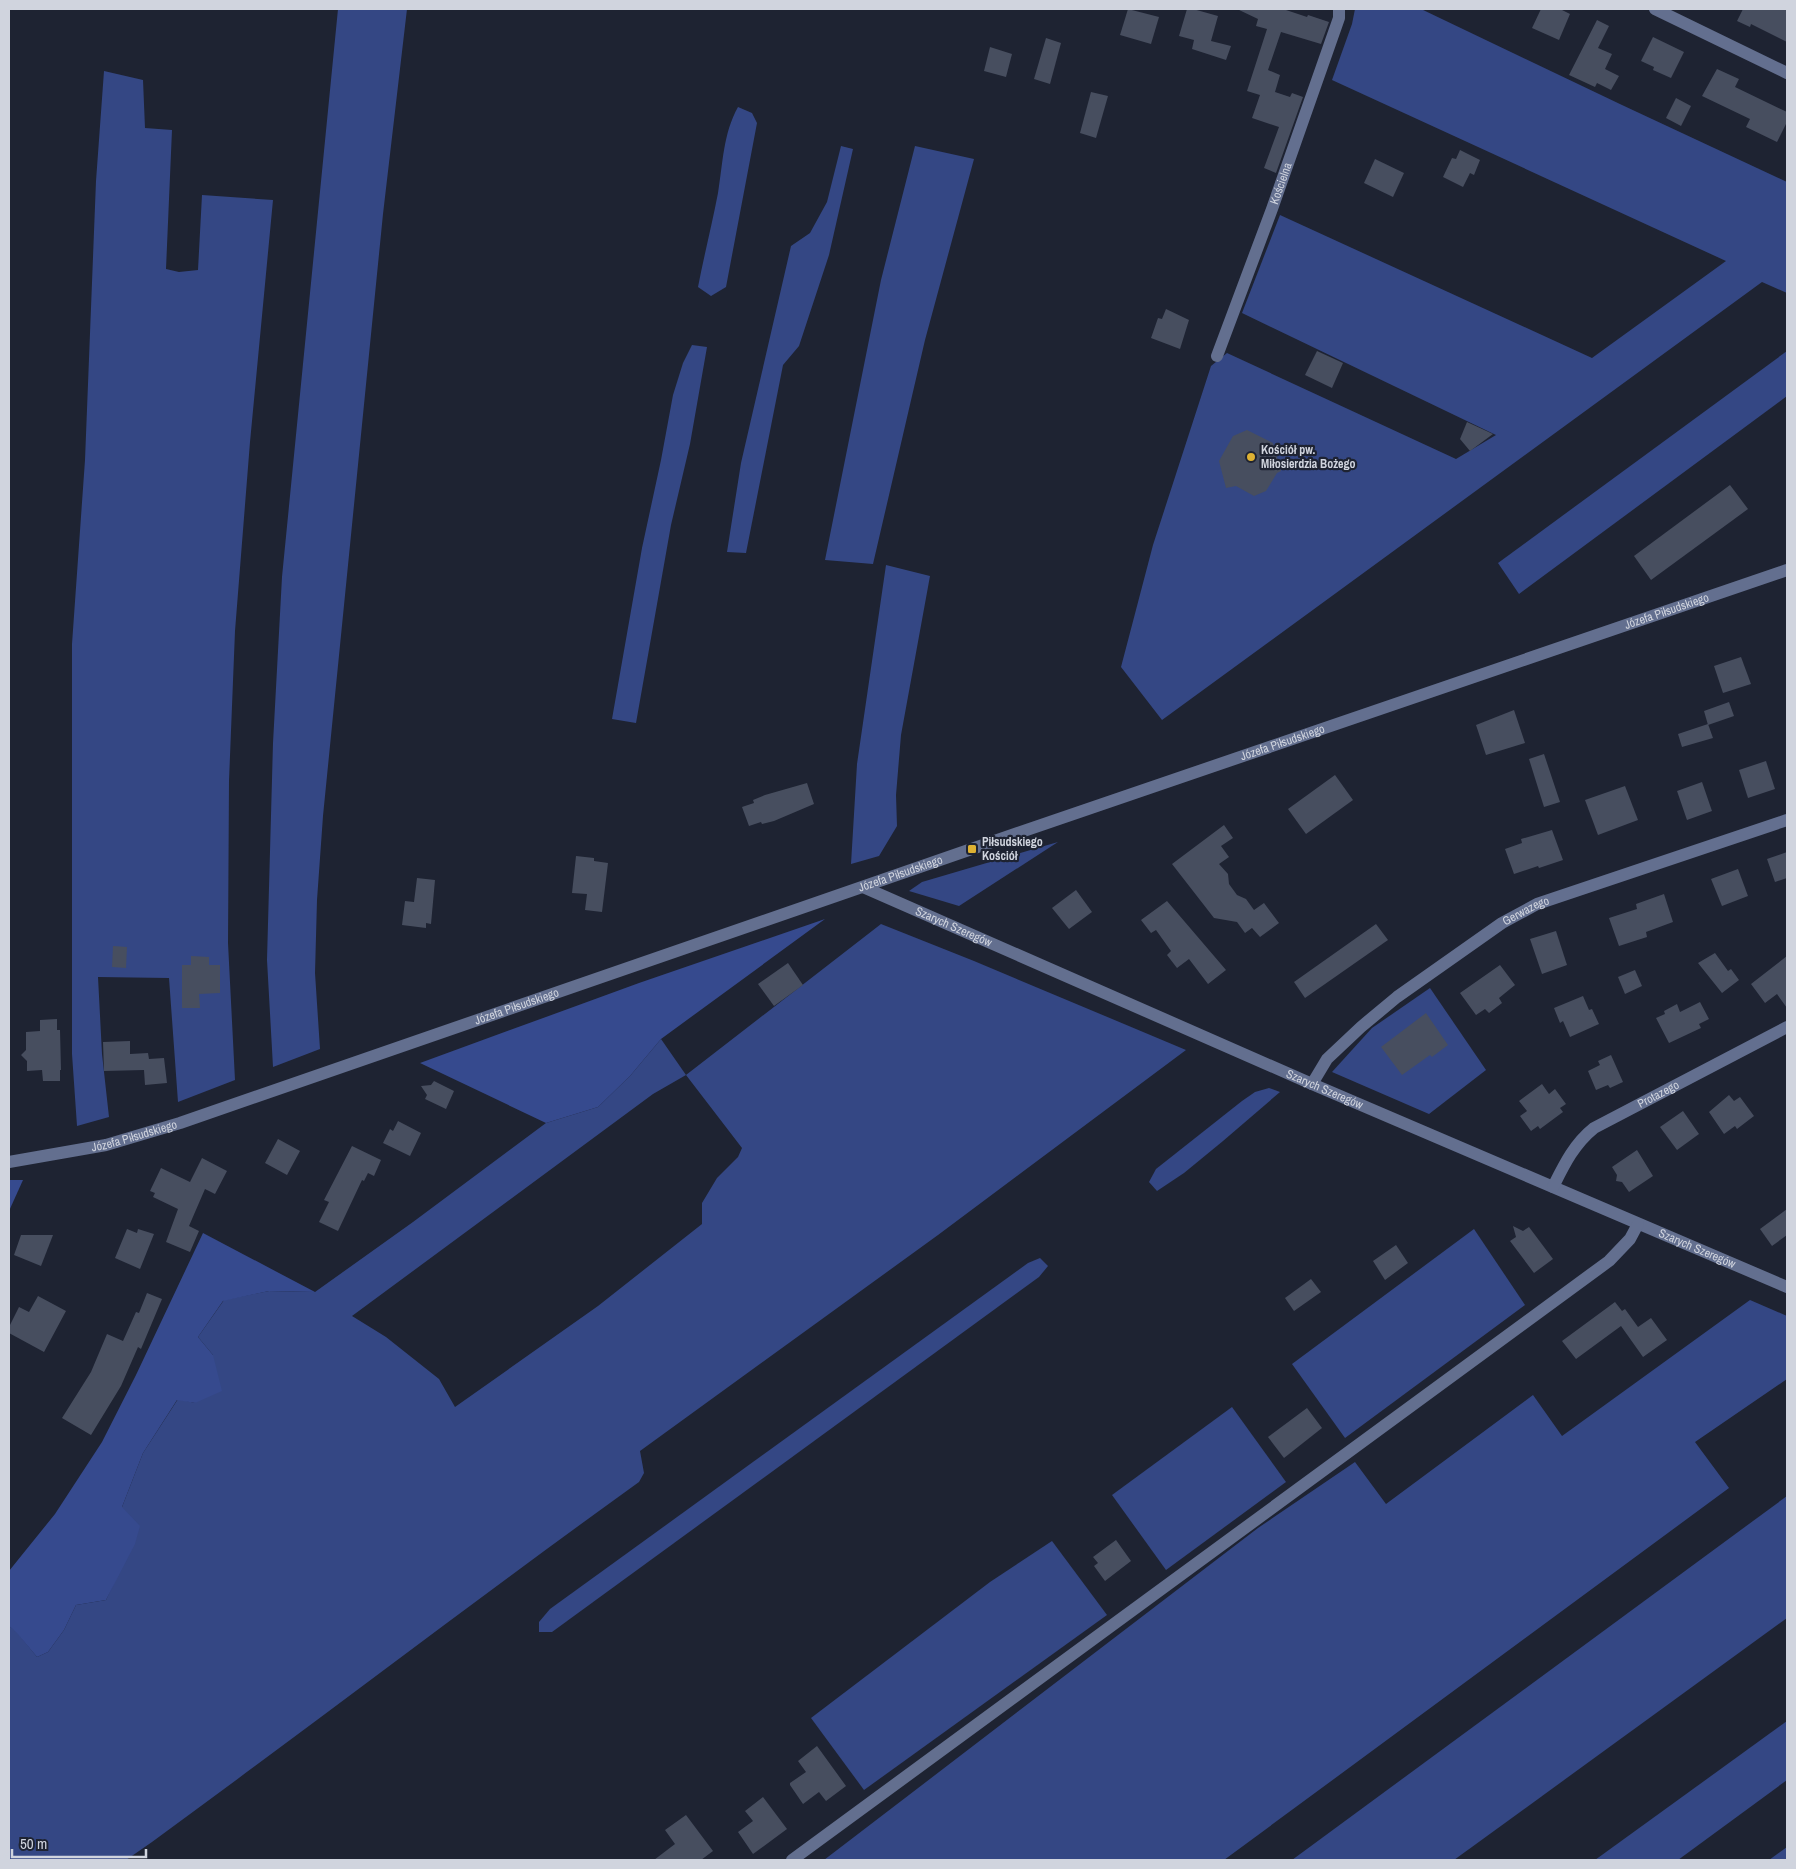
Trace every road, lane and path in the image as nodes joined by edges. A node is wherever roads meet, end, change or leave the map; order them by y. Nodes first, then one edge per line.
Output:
1 (1339, 9) edge
2 (1655, 9) edge
3 (1787, 73) edge
4 (1217, 356) dead end
5 (1787, 570) edge
6 (1787, 820) edge
7 (863, 887) junction
8 (1787, 1027) edge
9 (1312, 1084) junction
10 (9, 1162) edge
11 (1553, 1187) junction
12 (1638, 1224) junction
13 (1787, 1286) edge
14 (792, 1860) edge

1 - 4 street, Kościelna
2 - 3 street
5 - 7 street, Józefa Piłsudskiego
6 - 9 street, Gerwazego
7 - 9 street, Szarych Szeregów
7 - 10 street, Józefa Piłsudskiego
8 - 11 street, Protazego
9 - 11 street, Szarych Szeregów
11 - 12 street, Szarych Szeregów
12 - 13 street, Szarych Szeregów
12 - 14 street

